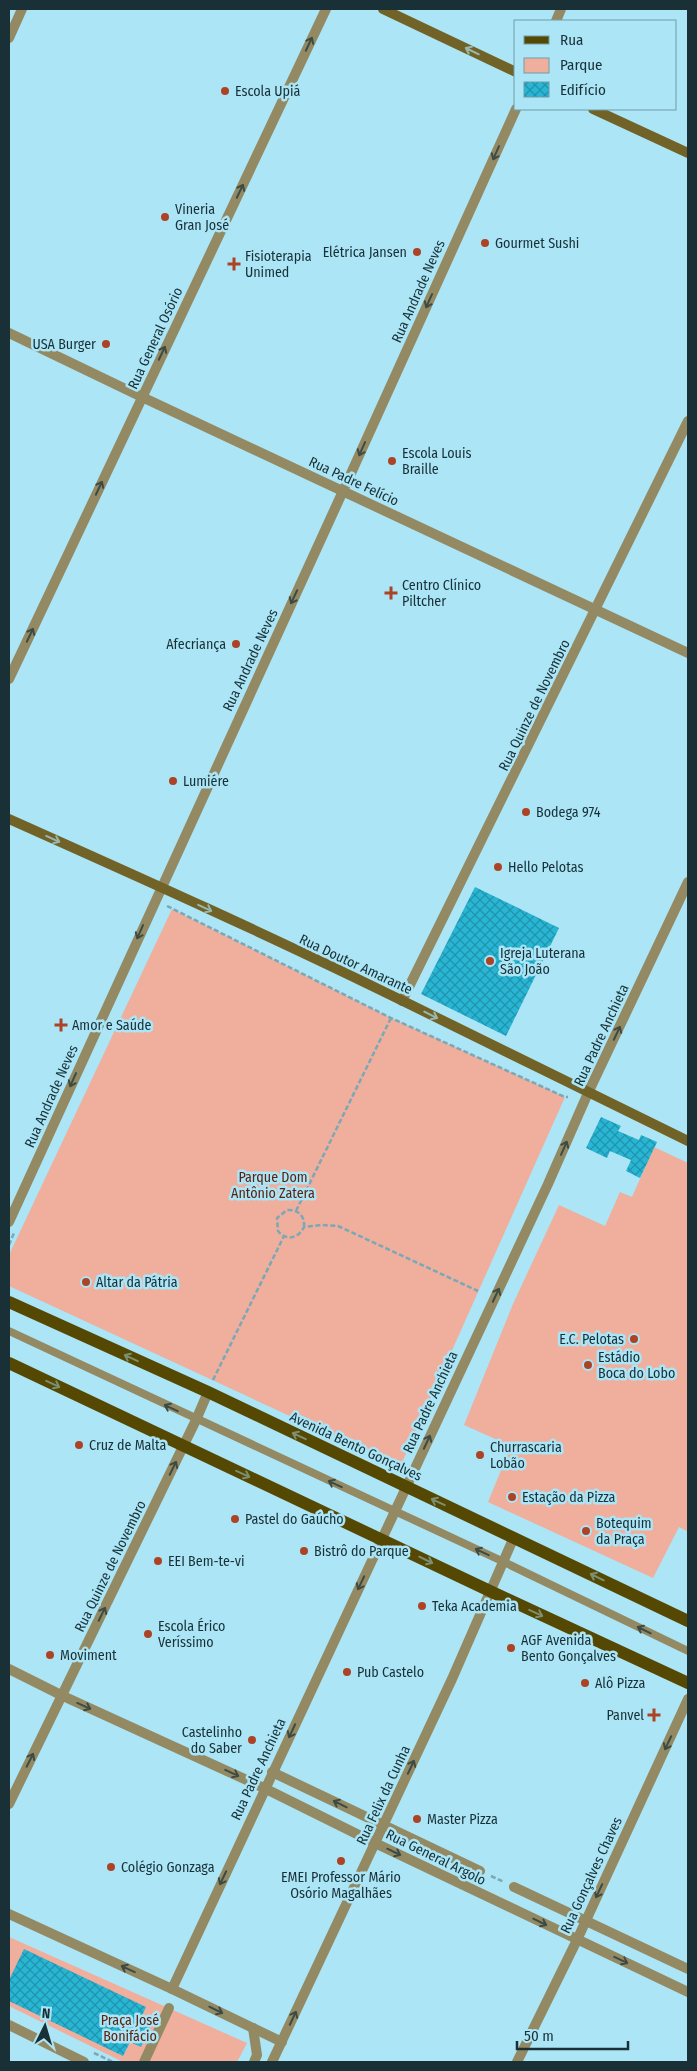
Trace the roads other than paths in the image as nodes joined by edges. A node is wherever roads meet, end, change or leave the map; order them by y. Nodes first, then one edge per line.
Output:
1 (22, 9) edge
2 (326, 9) edge
3 (383, 9) edge
4 (9, 38) edge
5 (514, 71) edge
6 (516, 110) edge
7 (595, 110) edge
8 (688, 154) edge
9 (9, 333) edge
10 (142, 397) junction
11 (688, 420) edge
12 (344, 491) junction
13 (596, 610) junction
14 (688, 653) edge
15 (9, 679) edge
16 (9, 819) edge
17 (688, 882) edge
18 (161, 887) junction
19 (402, 1001) junction
20 (588, 1093) junction
21 (688, 1141) edge
22 (9, 1222) edge
23 (9, 1302) edge
24 (9, 1330) edge
25 (9, 1363) edge
26 (208, 1392) junction
27 (196, 1420) junction
28 (183, 1446) junction
29 (406, 1487) junction
30 (394, 1512) junction
31 (514, 1537) junction
32 (382, 1539) junction
33 (504, 1562) junction
34 (492, 1592) junction
35 (688, 1621) edge
36 (688, 1651) edge
37 (9, 1669) edge
38 (688, 1683) edge
39 (63, 1696) junction
40 (688, 1699) edge
41 (272, 1772) junction
42 (264, 1788) junction
43 (9, 1804) edge
44 (384, 1825) junction
45 (375, 1843) junction
46 (480, 1871) road end
47 (514, 1887) road end
48 (9, 1914) edge
49 (586, 1920) junction
50 (577, 1940) junction
51 (688, 1969) edge
52 (172, 1989) junction
53 (688, 1992) edge
54 (169, 2008) dead end
55 (9, 2025) edge
56 (253, 2028) junction
57 (282, 2042) junction
58 (84, 2062) edge
59 (144, 2062) edge
60 (254, 2062) edge
61 (272, 2062) edge
62 (517, 2062) edge

1 - 4 street
10 -> 2 street, Rua General Osório
5 -> 3 main road
6 -> 12 street, Rua Andrade Neves
7 - 8 main road
9 - 10 street, Rua Padre Felício
10 - 12 street, Rua Padre Felício
15 -> 10 street, Rua General Osório
11 - 13 street, Rua Quinze de Novembro
12 - 13 street, Rua Padre Felício
12 -> 18 street, Rua Andrade Neves
13 - 14 street, Rua Padre Felício
13 - 19 street, Rua Quinze de Novembro
16 -> 18 main road, Rua Doutor Amarante
20 -> 17 street, Rua Padre Anchieta
18 -> 19 main road, Rua Doutor Amarante
18 -> 22 street, Rua Andrade Neves
19 -> 20 main road, Rua Doutor Amarante
20 - 21 main road, Rua Doutor Amarante
29 -> 20 street, Rua Padre Anchieta
26 -> 23 main road, Avenida Bento Gonçalves
27 -> 24 lane
25 -> 28 main road
26 - 27 street, Rua Quinze de Novembro
29 -> 26 main road, Avenida Bento Gonçalves
27 - 28 street, Rua Quinze de Novembro
30 -> 27 lane
28 -> 32 main road
39 -> 28 street, Rua Quinze de Novembro
29 - 30 street, Rua Padre Anchieta
31 -> 29 main road, Avenida Bento Gonçalves
30 - 32 street, Rua Padre Anchieta
33 -> 30 lane
31 - 33 street, Rua Felix da Cunha
35 -> 31 main road, Avenida Bento Gonçalves
32 -> 34 main road
32 -> 41 street, Rua Padre Anchieta
33 - 34 street, Rua Felix da Cunha
36 -> 33 lane
34 -> 38 main road
44 -> 34 street, Rua Felix da Cunha
37 - 39 street, Rua General Argolo
39 -> 42 street, Rua General Argolo
43 -> 39 street, Rua Quinze de Novembro
40 -> 49 street, Rua Gonçalves Chaves
41 - 42 street, Rua Padre Anchieta
44 -> 41 street, Rua General Argolo
42 - 45 street, Rua General Argolo
42 -> 52 street, Rua Padre Anchieta
44 - 45 street, Rua Felix da Cunha
44 - 46 street, Rua General Argolo
45 -> 50 street, Rua General Argolo
57 -> 45 street, Rua Felix da Cunha
47 - 49 street
52 -> 48 street
49 - 50 street, Rua Gonçalves Chaves
49 - 51 street
50 -> 53 street, Rua General Argolo
50 - 62 street, Rua Gonçalves Chaves
52 -> 56 street
54 - 59 street
55 - 58 street
56 - 57 street
56 - 60 street
57 - 61 street, Rua Felix da Cunha

